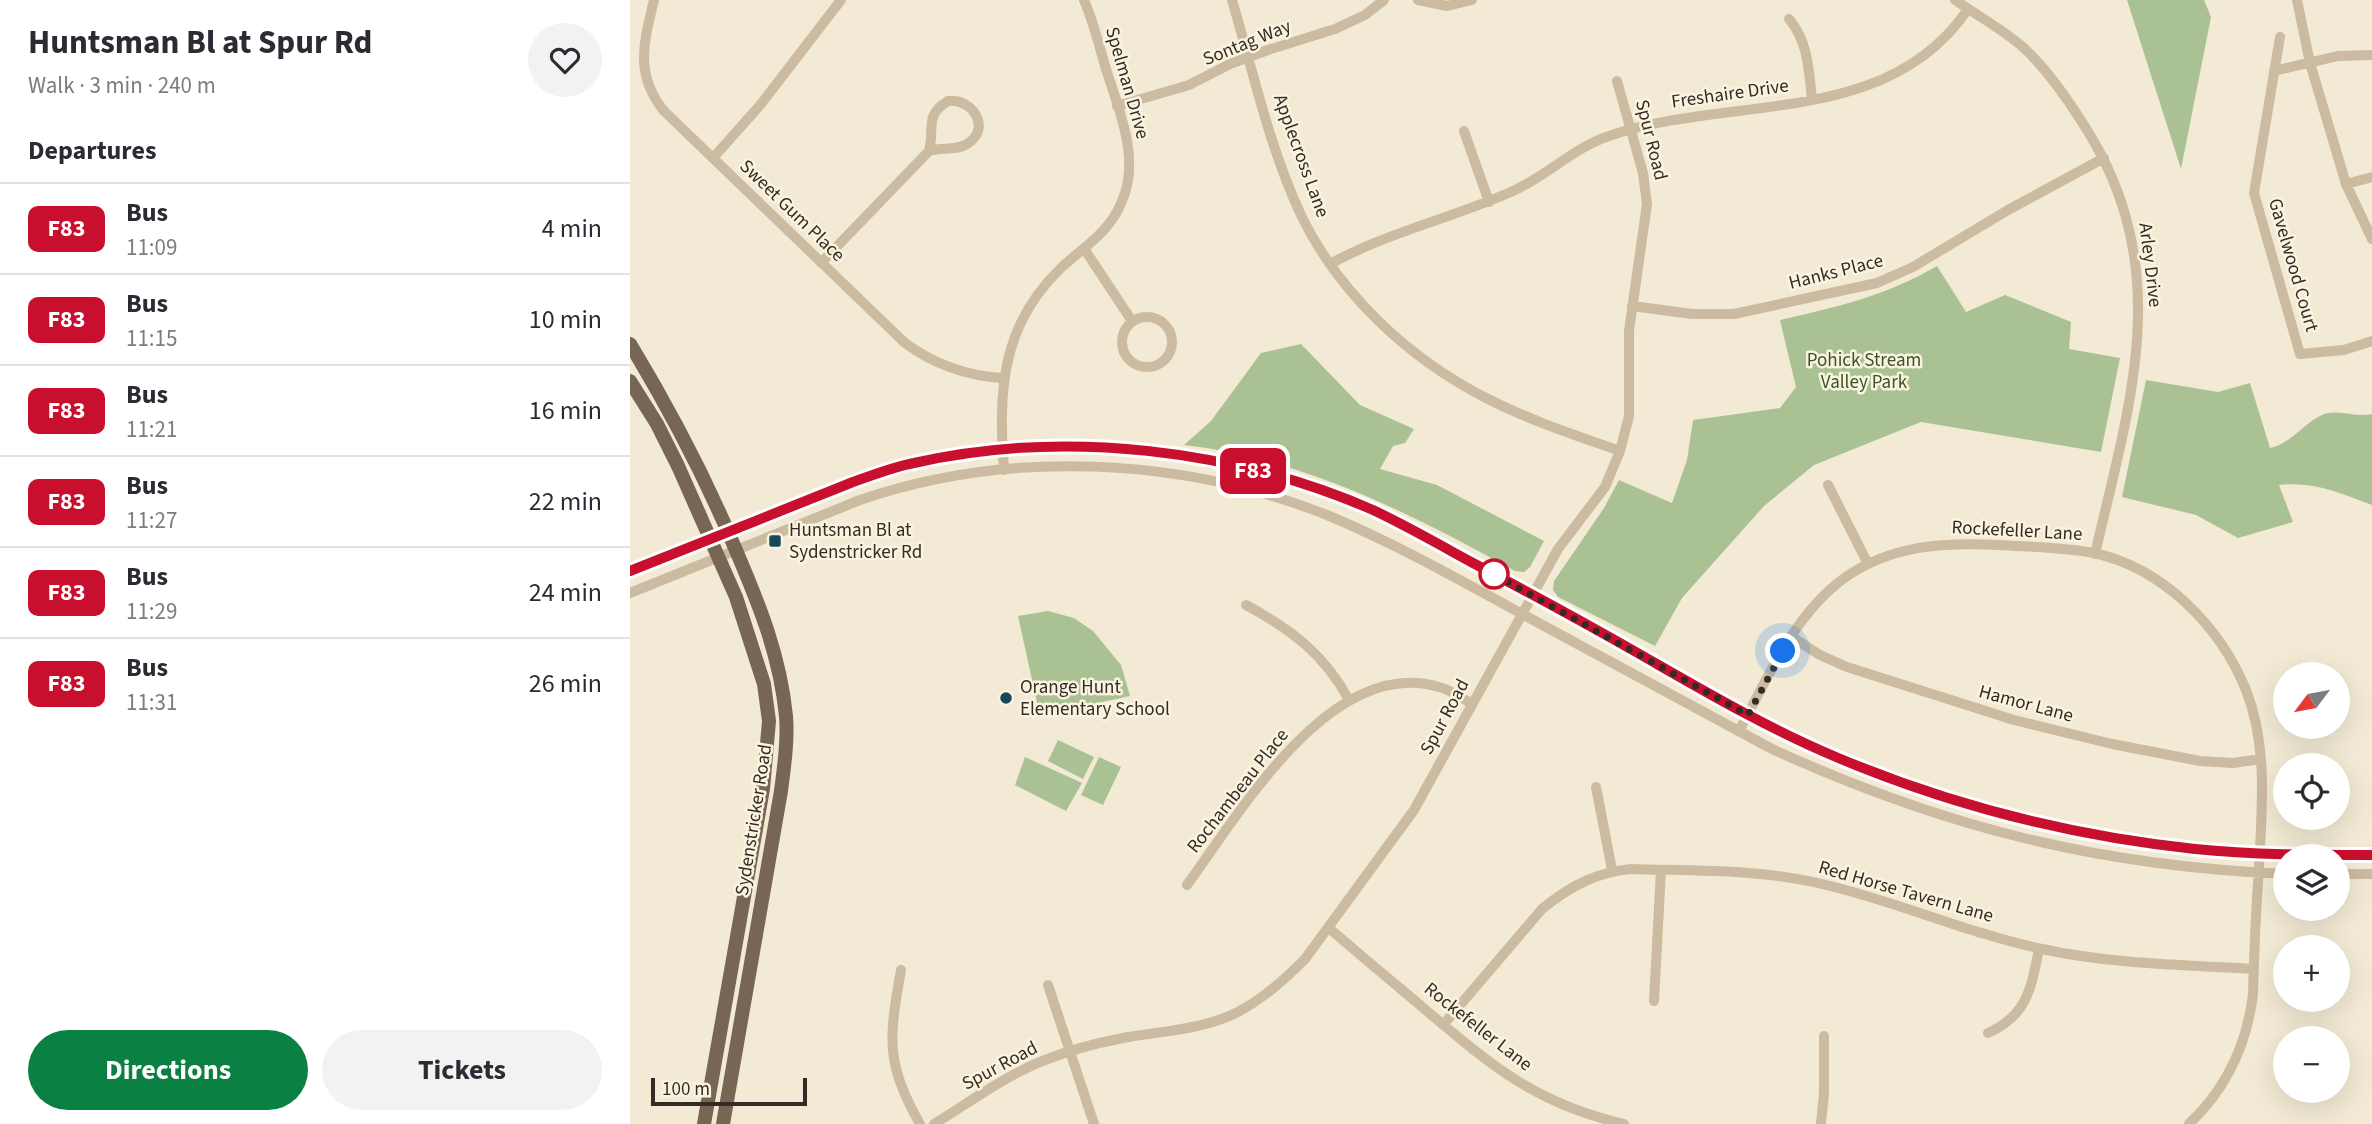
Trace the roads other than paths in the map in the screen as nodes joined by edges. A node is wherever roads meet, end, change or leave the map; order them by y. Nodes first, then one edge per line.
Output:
1 (654, 0) edge
2 (841, 0) edge
3 (1084, 0) edge
4 (1232, 0) edge
5 (1384, 0) edge
6 (1418, 0) edge
7 (1472, 0) edge
8 (1955, 0) edge
9 (2297, 0) edge
10 (1968, 9) junction
11 (1789, 19) dead end
12 (2280, 37) dead end
13 (2372, 55) edge
14 (1249, 57) junction
15 (2310, 63) junction
16 (2274, 71) junction
17 (1618, 81) dead end
18 (1812, 99) junction
19 (1117, 106) junction
20 (1631, 129) junction
21 (1464, 131) dead end
22 (929, 151) junction
23 (713, 158) junction
24 (2104, 158) junction
25 (2372, 177) edge
26 (2346, 184) junction
27 (1489, 202) junction
28 (2372, 239) edge
29 (1084, 250) junction
30 (821, 263) junction
31 (1330, 264) junction
32 (1632, 306) junction
33 (1132, 321) junction
34 (2372, 341) edge
35 (630, 344) edge
36 (1003, 378) junction
37 (630, 381) edge
38 (1002, 450) junction
39 (1620, 451) junction
40 (1004, 470) junction
41 (1828, 485) dead end
42 (728, 532) junction
43 (711, 539) junction
44 (736, 550) junction
45 (2095, 554) junction
46 (718, 557) junction
47 (1868, 564) junction
48 (630, 571) edge
49 (630, 593) edge
50 (1532, 595) junction
51 (1246, 605) dead end
52 (1522, 614) junction
53 (1792, 637) junction
54 (1349, 700) junction
55 (1472, 704) junction
56 (1748, 715) junction
57 (1739, 731) junction
58 (2261, 759) junction
59 (1596, 787) dead end
60 (2260, 854) junction
61 (2372, 855) edge
62 (1612, 870) junction
63 (1661, 870) junction
64 (2258, 873) junction
65 (2273, 874) edge
66 (2350, 874) edge
67 (2372, 874) edge
68 (1187, 885) dead end
69 (1329, 928) junction
70 (2039, 949) junction
71 (2253, 969) junction
72 (901, 970) dead end
73 (1048, 985) dead end
74 (1654, 1001) dead end
75 (1443, 1025) junction
76 (1989, 1033) dead end
77 (1824, 1036) dead end
78 (1070, 1052) junction
79 (704, 1124) edge
80 (723, 1124) edge
81 (920, 1124) edge
82 (934, 1124) edge
83 (1094, 1124) edge
84 (1623, 1124) edge
85 (1821, 1124) edge
86 (2189, 1124) edge

1 - 23 street, Sweet Gum Place
2 - 23 street
3 - 19 street, Spelman Drive
4 - 14 street, Applecross Lane
5 - 14 street, Sontag Way
6 - 7 street
8 - 10 street, Arley Drive
9 - 15 street
10 - 18 street, Freshaire Drive
10 - 24 street, Arley Drive
11 - 18 street
12 - 16 street, Gavelwood Court
13 - 15 street
14 - 19 street, Sontag Way
14 - 31 street, Applecross Lane
15 - 16 street
15 - 26 street
16 - 34 street, Gavelwood Court
17 - 20 street, Spur Road
18 - 20 street, Freshaire Drive
19 - 29 street, Spelman Drive
20 - 27 street, Freshaire Drive
20 - 32 street, Spur Road
21 - 27 street
22 - 22 street
22 - 30 street
23 - 30 street, Sweet Gum Place
24 - 32 street, Hanks Place
24 - 45 street, Arley Drive
25 - 26 street
26 - 28 street
27 - 31 street, Freshaire Drive
29 - 33 street
29 - 36 street, Spelman Drive
30 - 36 street, Sweet Gum Place
31 - 39 street, Applecross Lane
32 - 39 street, Spur Road
33 - 33 street
35 - 42 main road, Sydenstricker Road
36 - 38 street, Spelman Drive
37 - 43 main road, Sydenstricker Road
38 - 40 street, Spelman Drive
38 - 42 street
38 - 50 street
39 - 50 street, Spur Road
40 - 44 street
40 - 52 street
41 - 47 street
42 - 43 street
42 - 44 main road, Sydenstricker Road
43 - 46 main road, Sydenstricker Road
43 - 48 street
44 - 46 street
44 - 80 main road, Sydenstricker Road
45 - 47 street, Rockefeller Lane
45 - 58 street, Rockefeller Lane
46 - 49 street
46 - 79 main road, Sydenstricker Road
47 - 53 street, Rockefeller Lane
50 - 52 street, Spur Road
50 - 56 street
51 - 54 street
52 - 55 street, Spur Road
52 - 57 street
53 - 56 street, Rockefeller Lane
53 - 58 street, Hamor Lane
54 - 55 street, Rochambeau Place
54 - 68 street, Rochambeau Place
55 - 69 street, Spur Road
56 - 57 street, Rockefeller Lane
56 - 60 street
57 - 64 street
58 - 60 street, Rockefeller Lane
59 - 62 street
60 - 61 street
60 - 64 street, Rockefeller Lane
62 - 63 street, Red Horse Tavern Lane
62 - 75 street, Red Horse Tavern Lane
63 - 70 street, Red Horse Tavern Lane
63 - 74 street
64 - 65 street
64 - 71 street, Rockefeller Lane
66 - 67 street
69 - 75 street, Rockefeller Lane
69 - 78 street, Spur Road
70 - 71 street, Red Horse Tavern Lane
70 - 76 street
71 - 86 street, Rockefeller Lane
72 - 81 street
73 - 78 street
75 - 84 street, Rockefeller Lane
77 - 85 street
78 - 82 street, Spur Road
78 - 83 street

